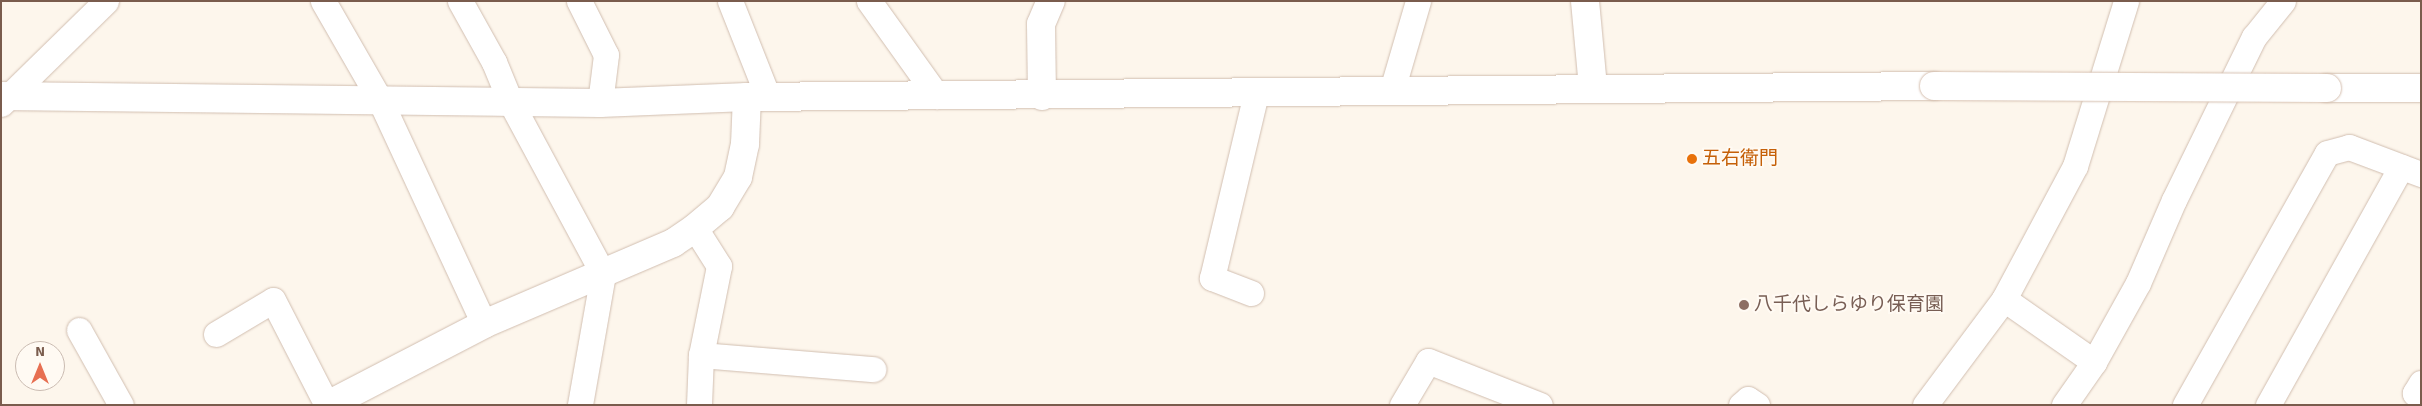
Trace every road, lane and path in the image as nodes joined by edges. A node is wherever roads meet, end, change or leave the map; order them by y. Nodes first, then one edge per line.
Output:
1 (106, 1) edge
2 (323, 1) edge
3 (460, 1) edge
4 (579, 1) edge
5 (730, 1) edge
6 (869, 1) edge
7 (1051, 1) edge
8 (1418, 1) edge
9 (1585, 1) edge
10 (2126, 1) edge
11 (2283, 1) edge
12 (1593, 87) junction
13 (2421, 88) edge
14 (1392, 90) junction
15 (1256, 93) junction
16 (937, 96) junction
17 (1042, 96) junction
18 (758, 97) junction
19 (4, 98) edge
20 (380, 100) junction
21 (510, 101) junction
22 (600, 102) junction
23 (2411, 171) edge
24 (695, 228) junction
25 (602, 274) junction
26 (1251, 293) dead end
27 (2004, 299) junction
28 (484, 324) junction
29 (79, 330) dead end
30 (216, 334) dead end
31 (701, 356) junction
32 (2094, 362) junction
33 (873, 369) dead end
34 (2421, 383) edge
35 (2421, 396) edge
36 (121, 405) edge
37 (328, 405) edge
38 (580, 405) edge
39 (699, 405) edge
40 (1402, 405) edge
41 (1540, 405) edge
42 (1741, 405) edge
43 (1757, 405) edge
44 (1925, 405) edge
45 (2064, 405) edge
46 (2184, 405) edge
47 (2268, 405) edge

1 - 19 street
2 - 20 street
3 - 21 street
4 - 22 street
5 - 18 street
6 - 16 street
7 - 17 street
8 - 14 street
9 - 12 street
10 - 27 street
11 - 32 street
12 - 13 street, bridge
12 - 14 street
14 - 15 street
15 - 17 street
15 - 26 street
16 - 17 street
16 - 18 street
18 - 22 street
18 - 24 street
19 - 20 street
20 - 21 street
20 - 28 street
21 - 22 street
21 - 25 street
23 - 46 street
23 - 47 street
24 - 25 street
24 - 31 street
25 - 28 street
25 - 38 street
27 - 32 street
27 - 44 street
28 - 37 street
29 - 36 street
30 - 37 street
31 - 33 street
31 - 39 street
32 - 45 street
34 - 35 street
40 - 41 street
42 - 43 street

